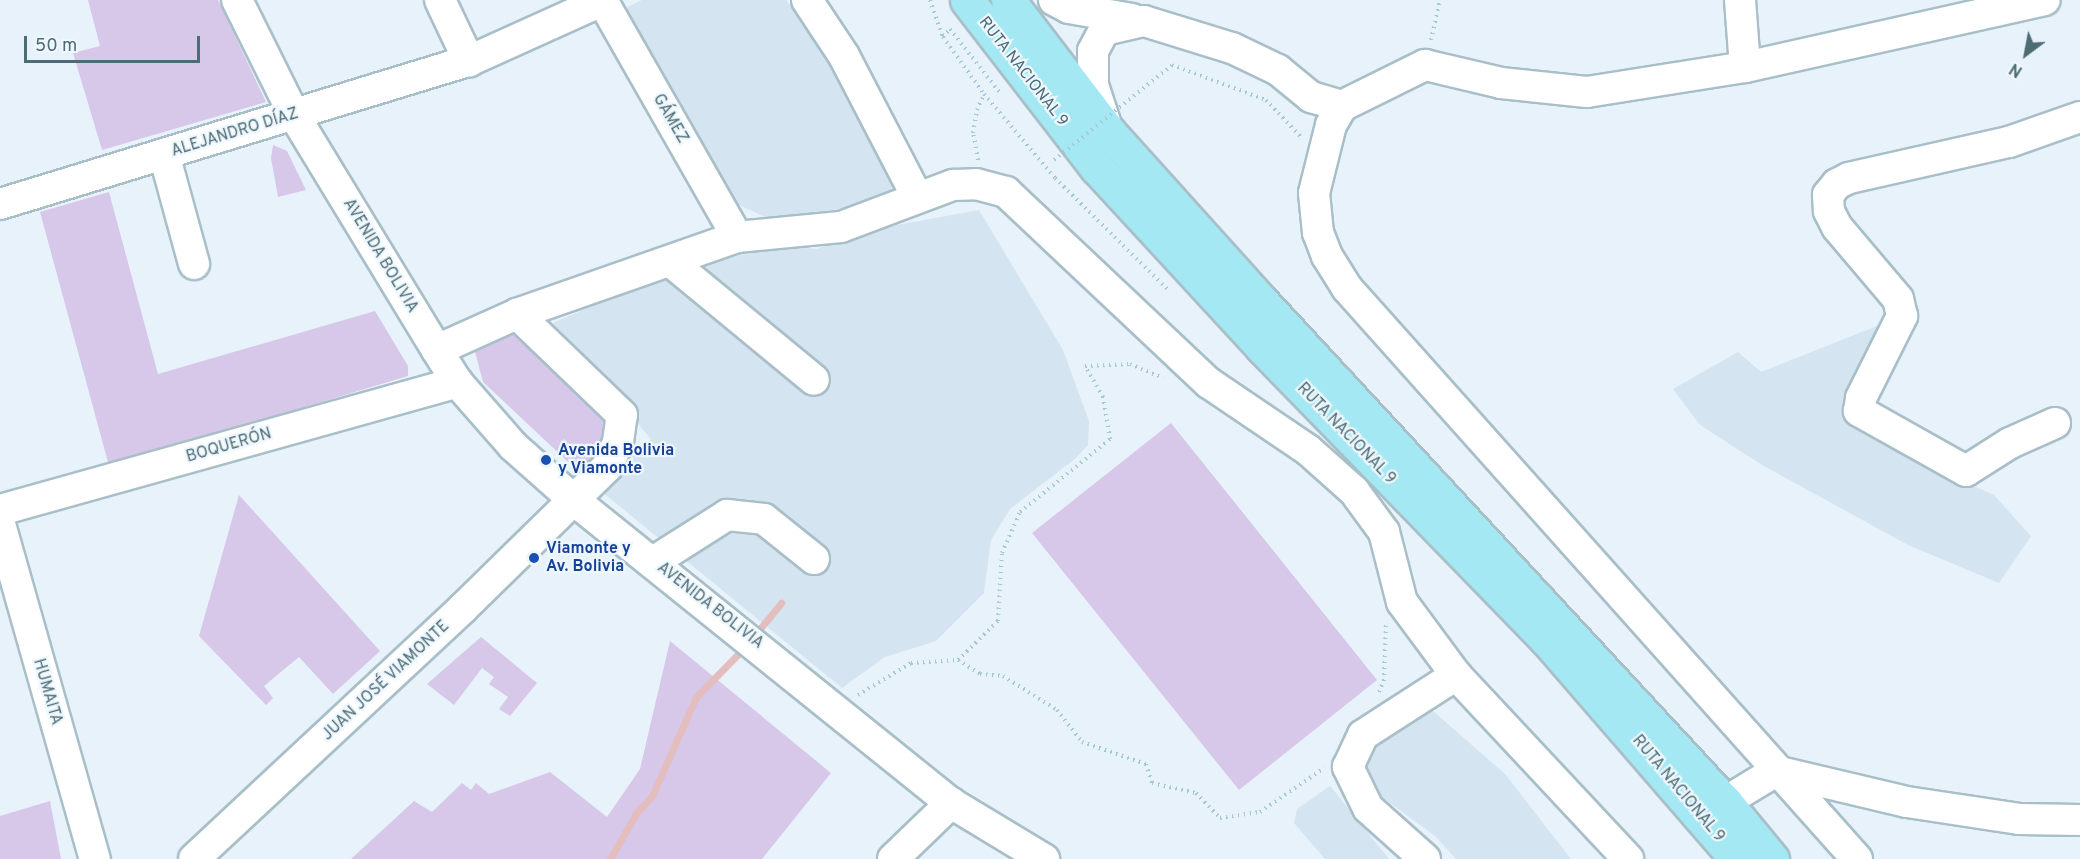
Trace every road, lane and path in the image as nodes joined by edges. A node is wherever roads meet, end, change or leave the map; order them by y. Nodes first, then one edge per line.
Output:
1 (237, 0) edge
2 (440, 0) edge
3 (603, 0) edge
4 (807, 0) edge
5 (967, 0) edge
6 (1008, 0) edge
7 (1054, 0) edge
8 (1440, 0) edge
9 (1740, 0) edge
10 (2045, 0) edge
11 (1144, 21) junction
12 (943, 37) dead end
13 (956, 38) dead end
14 (469, 61) junction
15 (1425, 65) junction
16 (1745, 67) junction
17 (984, 94) dead end
18 (1342, 106) junction
19 (294, 115) junction
20 (2080, 117) edge
21 (1108, 130) junction
22 (164, 154) junction
23 (1322, 159) junction
24 (1054, 160) dead end
25 (976, 184) junction
26 (916, 195) junction
27 (0, 204) edge
28 (737, 237) junction
29 (671, 262) junction
30 (194, 264) dead end
31 (517, 314) junction
32 (437, 350) junction
33 (814, 380) dead end
34 (1168, 380) dead end
35 (458, 382) junction
36 (2055, 423) dead end
37 (575, 501) junction
38 (0, 510) edge
39 (0, 524) edge
40 (814, 559) dead end
41 (653, 562) junction
42 (1402, 602) junction
43 (958, 660) junction
44 (1456, 675) junction
45 (1375, 701) dead end
46 (838, 710) junction
47 (1328, 765) dead end
48 (1776, 771) junction
49 (951, 802) junction
50 (1725, 802) junction
51 (2080, 820) edge
52 (95, 859) edge
53 (194, 859) edge
54 (893, 859) edge
55 (1044, 859) edge
56 (1425, 859) edge
57 (1628, 859) edge
58 (1737, 859) edge
59 (1772, 859) edge
60 (1857, 859) edge

1 - 19 street, AVENIDA BOLIVIA
2 - 14 street
3 - 14 street, ALEJANDRO DÍAZ
3 - 28 street, GÁMEZ
4 - 26 street
5 - 58 highway, RUTA NACIONAL 9
6 - 21 highway, RUTA NACIONAL 9
7 - 11 street
8 - 15 path
9 - 16 street
10 - 16 street
11 - 18 street
11 - 21 street
12 - 13 path
14 - 19 street, ALEJANDRO DÍAZ
15 - 16 street
15 - 18 street
17 - 25 path
18 - 23 street
19 - 22 street, ALEJANDRO DÍAZ
19 - 32 street, AVENIDA BOLIVIA
20 - 36 street
21 - 50 highway, RUTA NACIONAL 9
22 - 27 street, ALEJANDRO DÍAZ
22 - 30 street
23 - 24 path, bridge
23 - 48 street
25 - 26 street
25 - 42 street
26 - 28 street
28 - 29 street
29 - 31 street
29 - 33 street
31 - 32 street
31 - 37 street, JUAN JOSÉ VIAMONTE
32 - 35 street, AVENIDA BOLIVIA
34 - 43 path
35 - 37 street, AVENIDA BOLIVIA
35 - 38 street, BOQUERÓN
37 - 41 street, AVENIDA BOLIVIA
37 - 53 street, JUAN JOSÉ VIAMONTE
39 - 52 street, HUMAITA
40 - 41 street
41 - 46 street, AVENIDA BOLIVIA
42 - 44 street
42 - 45 path
43 - 46 path
43 - 47 path
44 - 56 street
44 - 57 street
46 - 49 street, AVENIDA BOLIVIA
48 - 50 street
48 - 51 street
48 - 60 street
49 - 54 street
49 - 55 street, AVENIDA BOLIVIA
50 - 59 highway, RUTA NACIONAL 9

